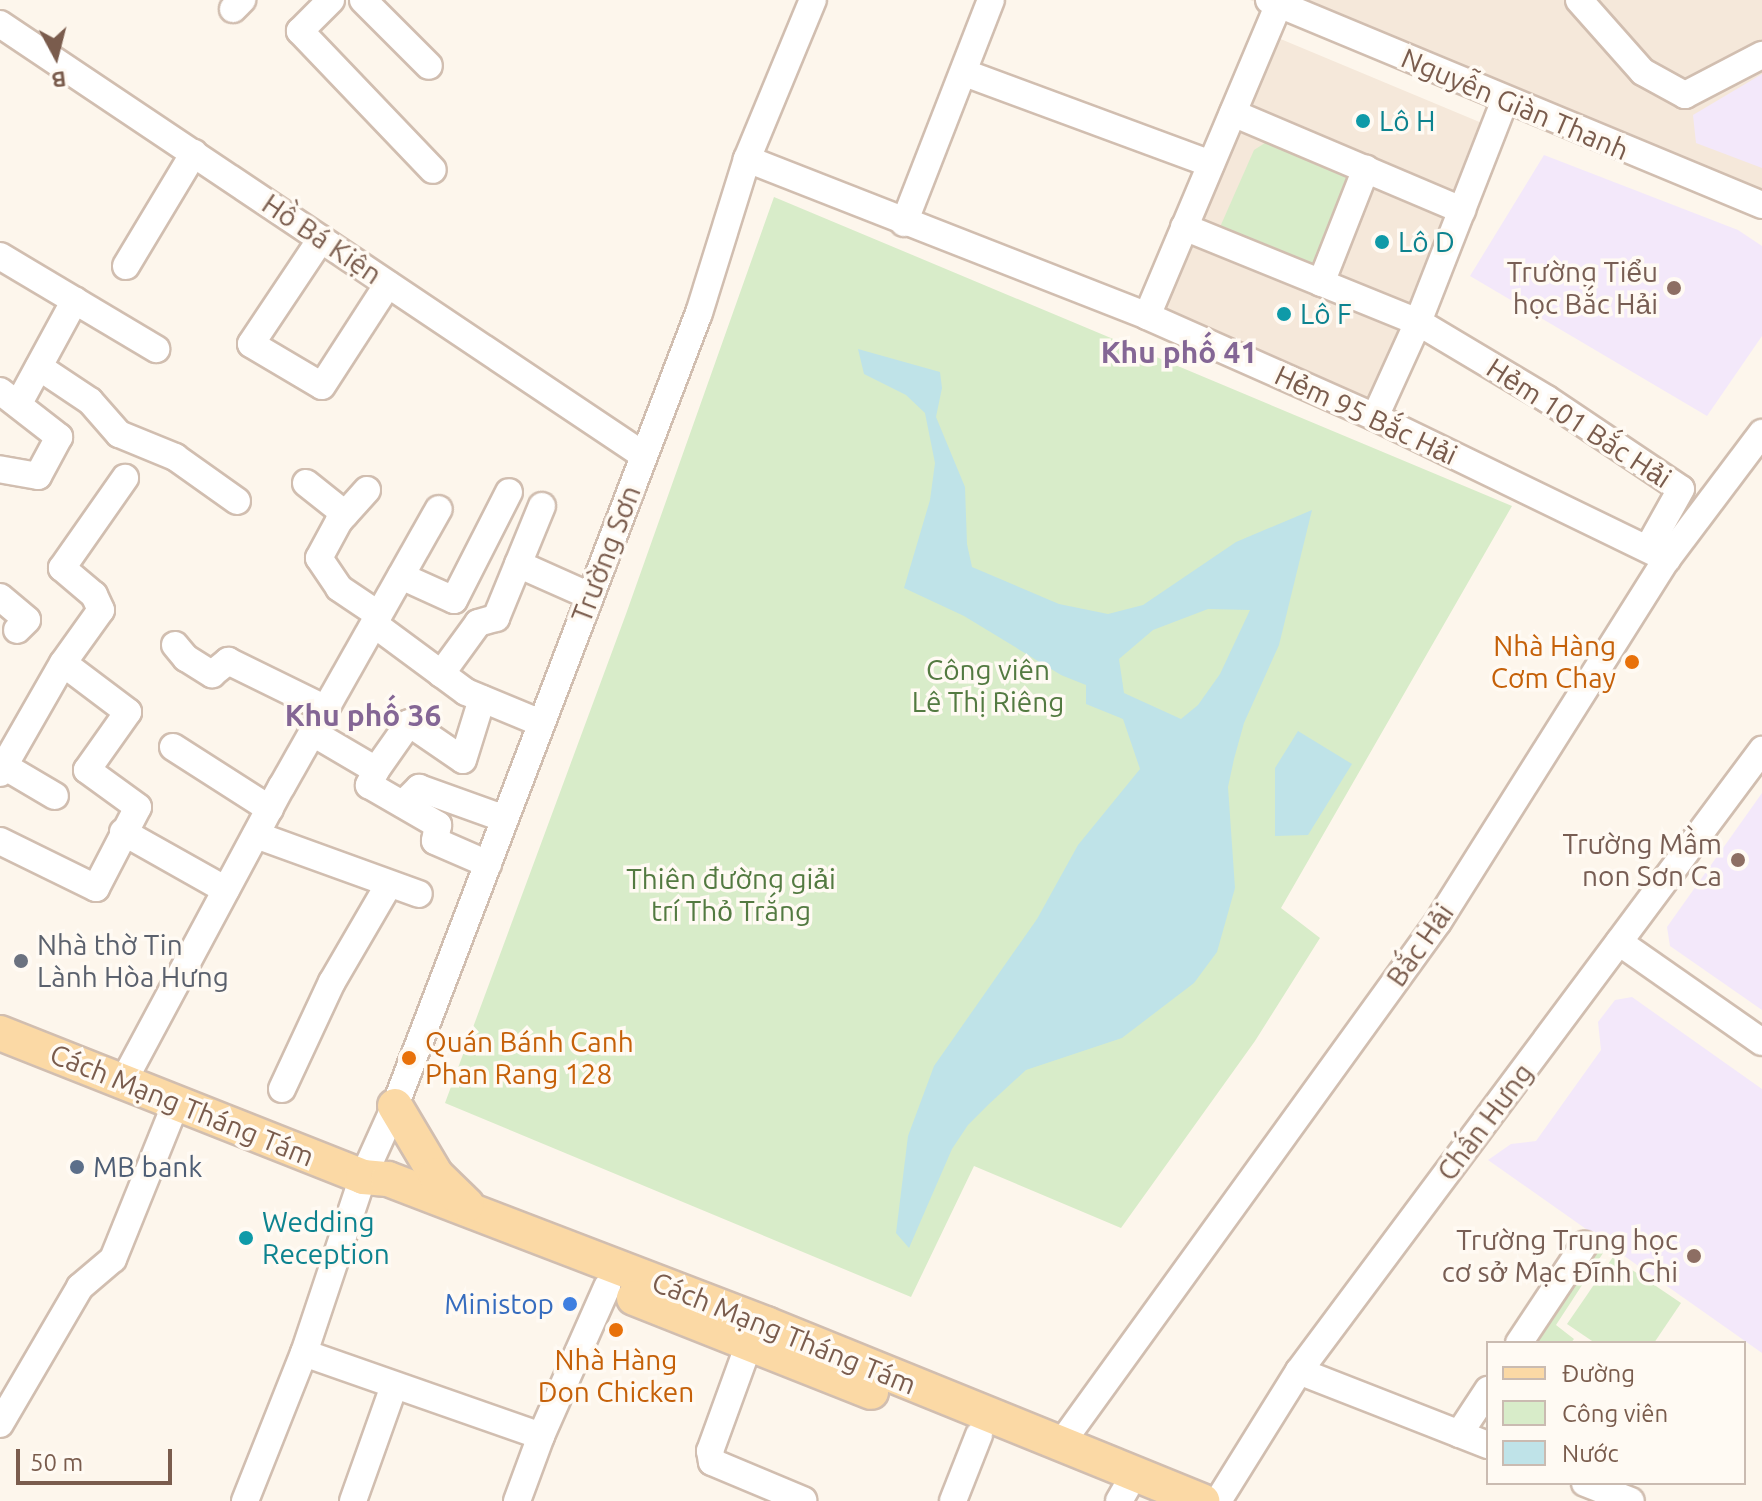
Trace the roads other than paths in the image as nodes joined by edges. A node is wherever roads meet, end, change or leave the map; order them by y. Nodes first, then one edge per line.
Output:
1 (331, 0) edge
2 (363, 0) edge
3 (813, 0) edge
4 (991, 0) edge
5 (1579, 0) edge
6 (1274, 2) edge
7 (0, 24) edge
8 (1762, 55) edge
9 (429, 66) dead end
10 (965, 73) junction
11 (1505, 100) junction
12 (1233, 113) junction
13 (194, 153) junction
14 (747, 159) junction
15 (1211, 164) junction
16 (1366, 169) junction
17 (433, 170) dead end
18 (1762, 205) edge
19 (1462, 210) junction
20 (904, 223) junction
21 (1184, 227) junction
22 (321, 239) junction
23 (0, 256) edge
24 (126, 266) dead end
25 (1321, 283) junction
26 (388, 284) junction
27 (75, 300) junction
28 (1147, 316) junction
29 (1418, 322) junction
30 (156, 349) dead end
31 (39, 367) junction
32 (10, 397) edge
33 (1375, 417) junction
34 (1762, 433) edge
35 (643, 455) junction
36 (0, 469) edge
37 (125, 478) dead end
38 (306, 483) dead end
39 (367, 490) dead end
40 (509, 492) dead end
41 (237, 501) dead end
42 (542, 506) dead end
43 (439, 509) dead end
44 (345, 514) junction
45 (1657, 553) junction
46 (518, 564) junction
47 (401, 576) junction
48 (590, 596) junction
49 (0, 597) edge
50 (376, 620) junction
51 (17, 630) dead end
52 (175, 645) dead end
53 (63, 663) junction
54 (441, 674) junction
55 (482, 699) junction
56 (326, 709) junction
57 (541, 723) junction
58 (313, 733) junction
59 (173, 747) dead end
60 (1762, 750) edge
61 (2, 769) edge
62 (376, 770) junction
63 (55, 796) dead end
64 (403, 804) junction
65 (270, 809) junction
66 (505, 819) junction
67 (123, 832) junction
68 (256, 835) junction
69 (0, 841) edge
70 (488, 864) junction
71 (389, 884) junction
72 (226, 890) junction
73 (419, 894) dead end
74 (1619, 942) junction
75 (0, 1033) edge
76 (1762, 1042) edge
77 (123, 1082) junction
78 (282, 1089) dead end
79 (176, 1103) junction
80 (395, 1106) junction
81 (363, 1177) junction
82 (475, 1214) junction
83 (1584, 1245) dead end
84 (607, 1287) junction
85 (1520, 1341) edge
86 (749, 1344) junction
87 (304, 1353) junction
88 (1299, 1371) junction
89 (394, 1386) junction
90 (1486, 1393) edge
91 (0, 1424) edge
92 (1459, 1434) junction
93 (979, 1435) junction
94 (541, 1436) junction
95 (1486, 1444) edge
96 (1060, 1445) junction
97 (1590, 1485) edge
98 (767, 1494) edge
99 (1134, 1497) edge
100 (803, 1500) edge
101 (245, 1501) edge
102 (353, 1501) edge
103 (517, 1501) edge
104 (953, 1501) edge
105 (1202, 1501) edge
106 (1218, 1501) edge
107 (1631, 1501) edge

1 - 17 street
2 - 9 street
3 - 14 street, Trường Sơn
4 - 10 street
5 - 8 street
6 - 11 street, Nguyễn Giàn Thanh
6 - 12 street
7 - 13 street, Hồ Bá Kiện
10 - 15 street
10 - 20 street
11 - 18 street, Nguyễn Giàn Thanh
11 - 19 street
12 - 15 street
12 - 16 street
13 - 22 street, Hồ Bá Kiện
13 - 24 street
14 - 20 street, Hẻm 95 Bắc Hải
14 - 35 street, Trường Sơn
15 - 21 street
16 - 19 street
16 - 25 street
19 - 29 street
20 - 28 street, Hẻm 95 Bắc Hải
21 - 25 street
21 - 28 street
22 - 26 street, Hồ Bá Kiện
22 - 26 street
23 - 27 street
25 - 29 street
26 - 35 street, Hồ Bá Kiện
27 - 30 street
27 - 31 street
28 - 33 street, Hẻm 95 Bắc Hải
29 - 33 street
29 - 45 street, Hẻm 101 Bắc Hải
31 - 32 street
31 - 41 street
32 - 36 street
33 - 45 street, Hẻm 95 Bắc Hải
34 - 45 street, Bắc Hải
35 - 48 street, Trường Sơn
37 - 53 street
38 - 44 street
39 - 44 street
40 - 47 street
42 - 46 street
43 - 47 street
44 - 50 street
45 - 96 street, Bắc Hải
46 - 48 street
46 - 54 street
47 - 50 street
48 - 57 street, Trường Sơn
49 - 51 street
50 - 54 street
50 - 56 street
52 - 56 street
53 - 61 street
53 - 67 street
54 - 55 street
55 - 57 street
55 - 62 street
56 - 58 street
57 - 66 street, Trường Sơn
58 - 62 street
58 - 65 street
59 - 65 street
60 - 74 street, Chấn Hưng
61 - 63 street
62 - 64 street
64 - 66 street
64 - 70 street
65 - 68 street
66 - 70 street, Trường Sơn
67 - 69 street
67 - 72 street
68 - 71 street
68 - 72 street
70 - 80 street, Trường Sơn
71 - 73 street
71 - 78 street
72 - 77 street
74 - 76 street
74 - 88 street, Chấn Hưng
75 - 77 main road, Cách Mạng Tháng Tám
77 - 79 main road, Cách Mạng Tháng Tám
79 - 81 main road, Cách Mạng Tháng Tám
79 - 91 street
80 - 81 street, Trường Sơn
80 - 82 main road
81 - 82 main road, Cách Mạng Tháng Tám
81 - 84 main road, Cách Mạng Tháng Tám
81 - 87 street, Trường Sơn
82 - 96 main road, Cách Mạng Tháng Tám
83 - 85 street
84 - 86 main road, Cách Mạng Tháng Tám
84 - 94 street
86 - 93 main road, Cách Mạng Tháng Tám
86 - 98 street
87 - 89 street
87 - 101 street, Trường Sơn
88 - 92 street
88 - 106 street, Chấn Hưng
89 - 94 street
89 - 102 street
90 - 92 street
92 - 95 street
93 - 99 main road, Cách Mạng Tháng Tám
93 - 104 street
94 - 103 street
96 - 105 main road, Cách Mạng Tháng Tám
97 - 107 street
98 - 100 street

